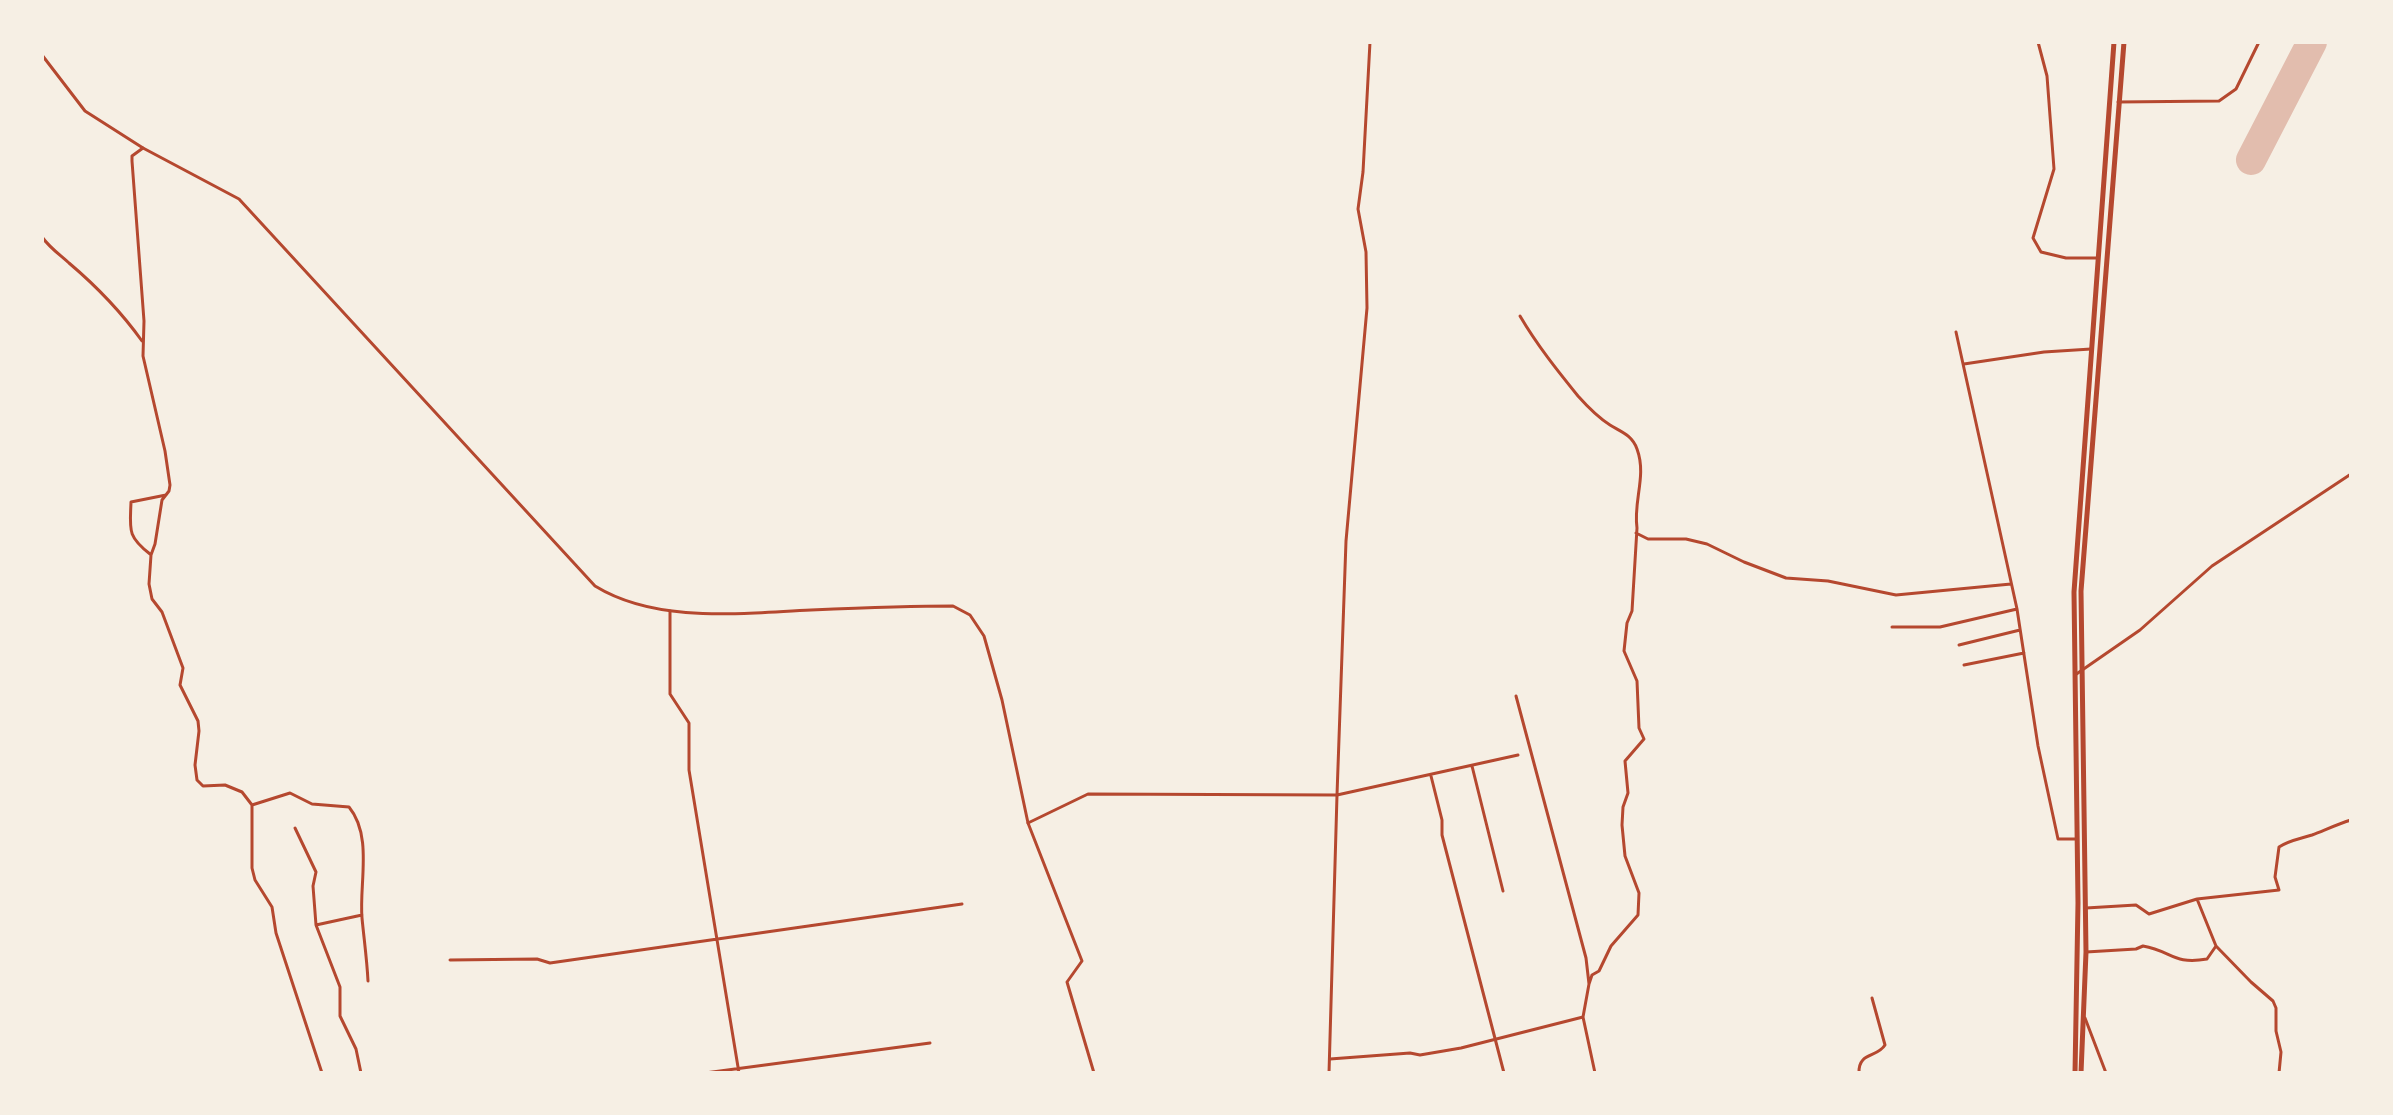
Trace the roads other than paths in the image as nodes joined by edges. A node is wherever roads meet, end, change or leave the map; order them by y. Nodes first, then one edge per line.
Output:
1 (1370, 42) edge
2 (2038, 42) edge
3 (2114, 42) edge
4 (2124, 42) edge
5 (2259, 42) edge
6 (42, 55) edge
7 (2118, 102) junction
8 (143, 148) junction
9 (42, 237) edge
10 (2098, 258) junction
11 (1520, 316) dead end
12 (1956, 332) dead end
13 (143, 342) junction
14 (2091, 349) junction
15 (1964, 364) junction
16 (2351, 474) edge
17 (166, 495) junction
18 (1636, 533) junction
19 (151, 555) junction
20 (2011, 584) junction
21 (2017, 609) junction
22 (670, 610) junction
23 (1892, 627) dead end
24 (2020, 630) junction
25 (1959, 645) dead end
26 (2024, 653) junction
27 (1964, 665) dead end
28 (2082, 670) junction
29 (2075, 675) junction
30 (1516, 696) dead end
31 (1518, 755) dead end
32 (1472, 766) junction
33 (1431, 776) junction
34 (1337, 795) junction
35 (252, 805) junction
36 (2351, 820) edge
37 (1028, 823) junction
38 (295, 828) dead end
39 (2077, 839) junction
40 (1503, 891) dead end
41 (2197, 899) junction
42 (962, 904) dead end
43 (2085, 908) junction
44 (362, 915) junction
45 (316, 925) junction
46 (719, 940) junction
47 (2216, 946) junction
48 (2086, 952) junction
49 (450, 960) dead end
50 (368, 981) dead end
51 (1589, 984) junction
52 (1872, 998) dead end
53 (2083, 1014) junction
54 (1583, 1017) junction
55 (1495, 1038) junction
56 (930, 1043) dead end
57 (1330, 1059) junction
58 (739, 1071) edge
59 (322, 1073) edge
60 (361, 1073) edge
61 (705, 1073) edge
62 (1094, 1073) edge
63 (1329, 1073) edge
64 (1504, 1073) edge
65 (1595, 1073) edge
66 (1859, 1073) edge
67 (2075, 1073) edge
68 (2081, 1073) edge
69 (2106, 1073) edge
70 (2279, 1073) edge

1 - 34 street
2 - 10 street
3 - 10 highway
4 - 7 highway
5 - 7 street
6 - 8 street
7 - 28 highway
8 - 13 street
8 - 22 street
9 - 13 street
10 - 14 highway
11 - 18 street
12 - 15 street
13 - 17 street
14 - 15 street
14 - 29 highway
15 - 20 street
16 - 28 street
17 - 19 street
17 - 19 street
18 - 20 street
18 - 51 street
19 - 35 street
20 - 21 street
21 - 23 street
21 - 24 street
22 - 37 street
22 - 46 street
24 - 25 street
24 - 26 street
26 - 27 street
26 - 39 street
28 - 29 street
28 - 43 highway
29 - 39 highway
30 - 51 street
31 - 32 street
32 - 33 street
32 - 40 street
33 - 34 street
33 - 55 street
34 - 37 street
34 - 57 street
35 - 44 street
35 - 59 street
36 - 41 street
37 - 62 street
38 - 45 street
39 - 67 highway
41 - 43 street
41 - 47 street
42 - 46 street
43 - 48 highway
44 - 45 street
44 - 50 street
45 - 60 street
46 - 49 street
46 - 58 street
47 - 48 street
47 - 70 street
48 - 53 highway
51 - 54 street
52 - 66 street
53 - 68 highway
53 - 69 street
54 - 55 street
54 - 65 street
55 - 57 street
55 - 64 street
56 - 58 street
57 - 63 street
58 - 61 street

